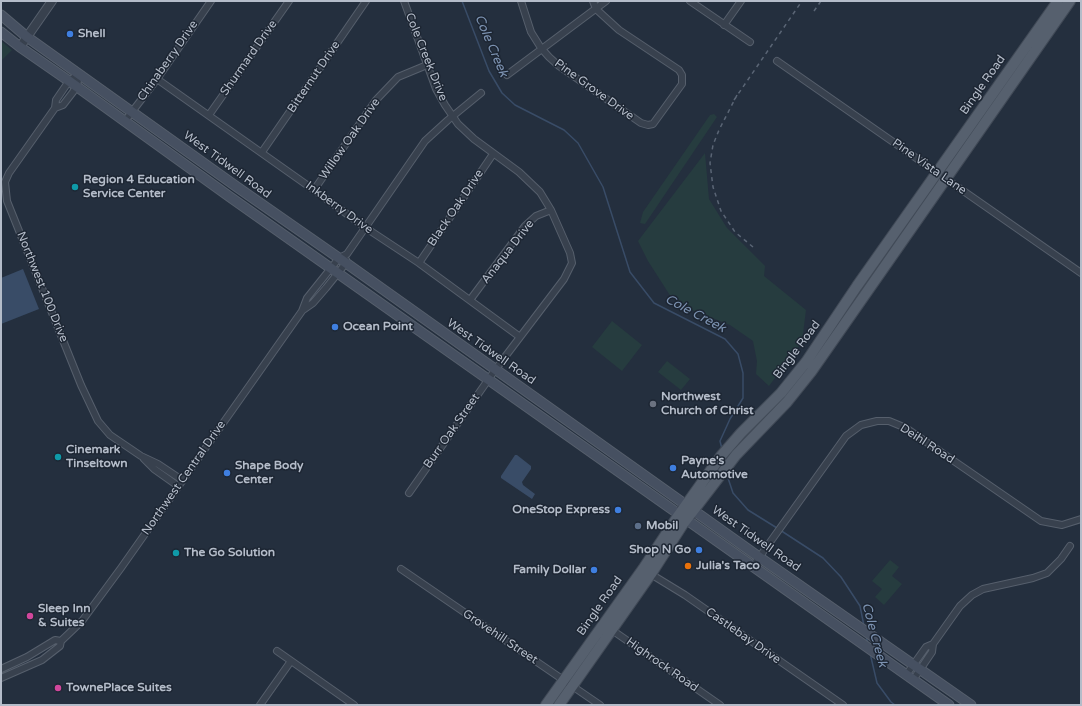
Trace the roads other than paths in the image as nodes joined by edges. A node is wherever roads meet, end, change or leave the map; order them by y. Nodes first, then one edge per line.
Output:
1 (52, 1) edge
2 (211, 1) edge
3 (288, 1) edge
4 (366, 1) edge
5 (404, 1) edge
6 (521, 1) edge
7 (592, 1) edge
8 (606, 1) edge
9 (690, 1) edge
10 (741, 1) edge
11 (1058, 1) edge
12 (1070, 1) edge
13 (596, 8) junction
14 (1, 16) edge
15 (1051, 19) junction
16 (724, 25) junction
17 (1, 32) edge
18 (27, 37) junction
19 (750, 42) dead end
20 (20, 47) junction
21 (541, 48) junction
22 (777, 61) dead end
23 (427, 65) junction
24 (79, 74) junction
25 (507, 75) dead end
26 (157, 79) junction
27 (73, 84) junction
28 (481, 93) dead end
29 (996, 97) junction
30 (132, 112) junction
31 (209, 115) junction
32 (453, 116) junction
33 (125, 121) junction
34 (262, 152) junction
35 (494, 154) junction
36 (936, 172) junction
37 (946, 178) junction
38 (237, 186) junction
39 (314, 190) junction
40 (230, 197) junction
41 (550, 210) junction
42 (366, 228) junction
43 (877, 257) junction
44 (344, 259) junction
45 (419, 263) junction
46 (887, 264) junction
47 (334, 271) junction
48 (1081, 273) edge
49 (470, 300) junction
50 (520, 337) junction
51 (827, 342) junction
52 (495, 370) junction
53 (489, 380) junction
54 (565, 419) junction
55 (758, 424) junction
56 (558, 429) junction
57 (616, 455) junction
58 (141, 456) junction
59 (609, 465) junction
60 (182, 480) junction
61 (178, 486) junction
62 (409, 493) dead end
63 (690, 508) junction
64 (683, 517) junction
65 (1081, 519) edge
66 (1070, 546) dead end
67 (759, 557) junction
68 (753, 566) junction
69 (401, 569) dead end
70 (647, 572) junction
71 (807, 590) junction
72 (801, 600) junction
73 (608, 627) junction
74 (61, 641) junction
75 (277, 651) dead end
76 (291, 661) junction
77 (15, 663) junction
78 (917, 667) junction
79 (1, 669) edge
80 (18, 671) junction
81 (1, 678) edge
82 (910, 678) junction
83 (563, 680) junction
84 (572, 686) junction
85 (260, 705) edge
86 (354, 705) edge
87 (546, 705) edge
88 (559, 705) edge
89 (600, 705) edge
90 (720, 705) edge
91 (842, 705) edge
92 (949, 705) edge
93 (971, 705) edge

1 - 18 street
2 - 26 street, Chinaberry Drive
3 - 31 street, Shurmard Drive
4 - 34 street, Bitternut Drive
5 - 23 street, Cole Creek Drive
6 - 21 street, Pine Grove Drive
7 - 13 street
8 - 13 street
9 - 16 street
10 - 16 street
11 - 15 main road, Bingle Road
12 - 15 main road, Bingle Road
13 - 21 street
13 - 21 street, Pine Grove Drive
14 - 18 main road, West Tidwell Road
15 - 29 main road, Bingle Road
16 - 19 street
17 - 20 main road, West Tidwell Road
18 - 20 street
18 - 24 main road, West Tidwell Road
20 - 27 main road, West Tidwell Road
21 - 25 street
22 - 36 street, Pine Vista Lane
23 - 32 street, Cole Creek Drive
23 - 39 street, Willow Oak Drive
24 - 27 street, Northwest 100 Drive
24 - 30 main road, West Tidwell Road
26 - 30 street, Chinaberry Drive
26 - 31 street, Inkberry Drive
27 - 33 main road, West Tidwell Road
27 - 58 street, Northwest 100 Drive
28 - 32 street, Northwest Central Drive
29 - 36 main road, Bingle Road
29 - 37 main road, Bingle Road
30 - 33 street, Chinaberry Drive
30 - 38 main road, West Tidwell Road
31 - 34 street, Inkberry Drive
32 - 35 street, Cole Creek Drive
32 - 42 street, Northwest Central Drive
33 - 40 main road, West Tidwell Road
34 - 39 street, Inkberry Drive
35 - 41 street, Cole Creek Drive
35 - 45 street, Black Oak Drive
36 - 37 street, Pine Vista Lane
36 - 43 main road, Bingle Road
37 - 46 main road, Bingle Road
37 - 48 street, Pine Vista Lane
38 - 40 main road
38 - 44 main road, West Tidwell Road
39 - 42 street, Inkberry Drive
40 - 47 main road, West Tidwell Road
41 - 49 street, Anaqua Drive
41 - 50 street, Cole Creek Drive
42 - 44 street, Northwest Central Drive
42 - 45 street, Inkberry Drive
43 - 46 main road
43 - 51 main road, Bingle Road
44 - 47 street, Northwest Central Drive
44 - 52 main road, West Tidwell Road
45 - 49 street, Inkberry Drive
46 - 51 main road, Bingle Road
47 - 53 main road, West Tidwell Road
47 - 60 street, Northwest Central Drive
49 - 50 street, Inkberry Drive
50 - 52 street, Burr Oak Street
51 - 55 main road, Bingle Road
52 - 53 street, Burr Oak Street
52 - 54 main road, West Tidwell Road
53 - 56 main road, West Tidwell Road
53 - 62 street, Burr Oak Street
54 - 56 main road
54 - 57 main road, West Tidwell Road
55 - 63 main road, Bingle Road
55 - 63 main road, Bingle Road
56 - 59 main road, West Tidwell Road
57 - 59 main road
57 - 63 main road, West Tidwell Road
58 - 60 street, Northwest 100 Drive
58 - 61 street, Northwest 100 Drive
59 - 64 main road, West Tidwell Road
60 - 61 street, Northwest Central Drive
61 - 74 street, Northwest Central Drive
63 - 64 main road, Bingle Road
63 - 67 main road, West Tidwell Road
64 - 68 main road, West Tidwell Road
64 - 70 main road, Bingle Road
65 - 67 street, Deihl Road
66 - 78 street
67 - 68 street, Deihl Road
67 - 71 main road, West Tidwell Road
68 - 72 main road, West Tidwell Road
69 - 83 street, Grovehill Street
70 - 73 main road, Bingle Road
70 - 91 street, Castlebay Drive
71 - 72 main road
71 - 78 main road, West Tidwell Road
72 - 82 main road, West Tidwell Road
73 - 83 main road, Bingle Road
73 - 84 main road, Bingle Road
73 - 90 street, Highrock Road
74 - 77 street, Northwest Central Drive
74 - 80 street, Northwest Central Drive
75 - 76 street
76 - 85 street
76 - 86 street
77 - 79 street, Northwest Central Drive
77 - 80 street
78 - 82 street
78 - 93 main road, West Tidwell Road
80 - 81 street, Northwest Central Drive
82 - 92 main road, West Tidwell Road
83 - 84 street, Grovehill Street
83 - 87 main road, Bingle Road
84 - 88 main road, Bingle Road
84 - 89 street, Grovehill Street

